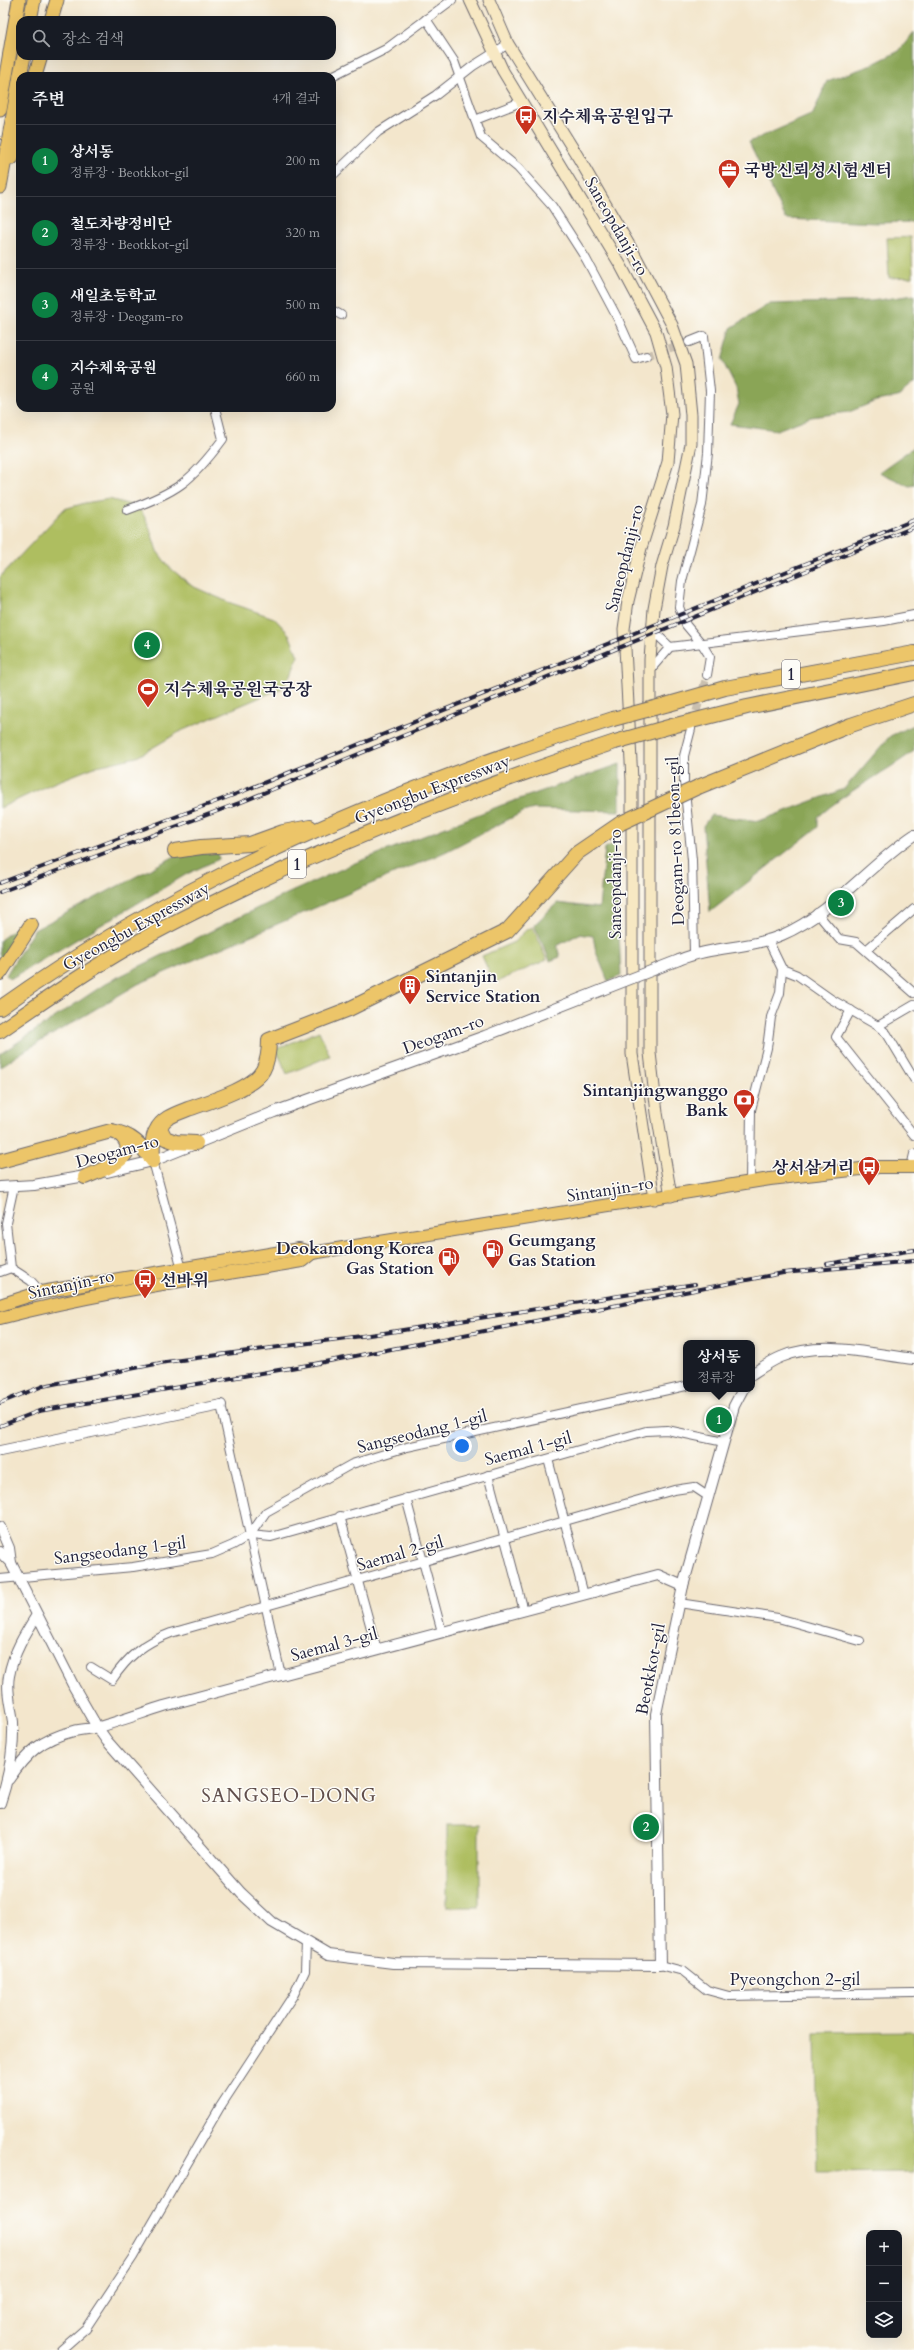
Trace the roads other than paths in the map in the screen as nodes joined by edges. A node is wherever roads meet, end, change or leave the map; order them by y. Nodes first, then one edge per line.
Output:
1 (19, 0) edge
2 (34, 0) edge
3 (57, 0) edge
4 (452, 0) edge
5 (470, 0) edge
6 (489, 0) edge
7 (16, 16) edge
8 (31, 16) edge
9 (52, 16) edge
10 (16, 17) edge
11 (426, 20) junction
12 (508, 44) junction
13 (493, 53) junction
14 (23, 60) edge
15 (40, 60) edge
16 (21, 72) edge
17 (36, 72) edge
18 (336, 74) edge
19 (459, 78) junction
20 (16, 98) edge
21 (521, 102) junction
22 (0, 110) edge
23 (474, 120) junction
24 (16, 145) edge
25 (336, 172) edge
26 (0, 187) edge
27 (0, 198) edge
28 (336, 313) edge
29 (341, 316) dead end
30 (689, 342) tunnel mouth
31 (646, 356) tunnel mouth
32 (216, 412) edge
33 (127, 510) dead end
34 (914, 616) edge
35 (652, 630) junction
36 (702, 644) junction
37 (670, 647) junction
38 (914, 653) edge
39 (650, 670) junction
40 (914, 673) edge
41 (707, 675) tunnel mouth
42 (914, 704) edge
43 (691, 729) tunnel mouth
44 (330, 823) junction
45 (914, 835) edge
46 (175, 851) dead end
47 (914, 909) edge
48 (817, 913) junction
49 (31, 925) dead end
50 (768, 940) junction
51 (866, 950) junction
52 (694, 953) junction
53 (782, 969) junction
54 (0, 973) edge
55 (914, 993) edge
56 (914, 1005) edge
57 (0, 1008) edge
58 (851, 1010) junction
59 (878, 1026) junction
60 (0, 1031) edge
61 (914, 1080) edge
62 (163, 1122) junction
63 (111, 1130) junction
64 (914, 1135) edge
65 (196, 1143) junction
66 (914, 1154) edge
67 (0, 1161) edge
68 (153, 1161) junction
69 (912, 1167) edge
70 (85, 1177) junction
71 (750, 1182) junction
72 (14, 1186) junction
73 (0, 1187) edge
74 (671, 1196) junction
75 (654, 1199) junction
76 (312, 1253) junction
77 (11, 1268) junction
78 (181, 1268) junction
79 (0, 1272) edge
80 (185, 1280) junction
81 (42, 1292) junction
82 (0, 1305) edge
83 (0, 1318) edge
84 (914, 1359) edge
85 (755, 1372) edge
86 (683, 1387) edge
87 (741, 1392) edge
88 (221, 1405) joint
89 (724, 1442) junction
90 (0, 1451) edge
91 (548, 1458) junction
92 (488, 1475) junction
93 (709, 1497) junction
94 (406, 1498) junction
95 (340, 1516) junction
96 (565, 1522) junction
97 (0, 1527) edge
98 (250, 1534) junction
99 (505, 1540) junction
100 (0, 1552) edge
101 (11, 1562) junction
102 (423, 1563) junction
103 (18, 1576) junction
104 (0, 1579) edge
105 (358, 1581) junction
106 (683, 1586) junction
107 (584, 1595) junction
108 (679, 1603) junction
109 (266, 1607) junction
110 (524, 1611) junction
111 (37, 1615) junction
112 (442, 1632) junction
113 (860, 1641) dead end
114 (377, 1650) junction
115 (91, 1667) dead end
116 (281, 1675) junction
117 (97, 1727) junction
118 (9, 1779) junction
119 (0, 1803) edge
120 (306, 1943) junction
121 (660, 1965) junction
122 (914, 1993) edge
123 (61, 2350) edge

1 - 7 highway
2 - 8 highway
3 - 9 highway
4 - 11 street
5 - 13 main road, Saneopdanji-ro
6 - 12 main road, Saneopdanji-ro
10 - 22 highway
11 - 18 street
11 - 19 street
12 - 13 street
12 - 35 main road, Saneopdanji-ro
13 - 19 street
13 - 21 main road, Saneopdanji-ro
14 - 16 highway
15 - 17 highway
19 - 23 street
19 - 25 street
20 - 26 highway
21 - 23 street
21 - 75 main road, Saneopdanji-ro
23 - 31 street
24 - 27 highway
28 - 29 street
30 - 36 street
32 - 33 street
34 - 36 street
35 - 37 street
35 - 39 main road, Saneopdanji-ro
36 - 37 street
36 - 41 street
37 - 39 street
38 - 44 highway, Gyeongbu Expressway / 1, bridge
39 - 74 main road, Saneopdanji-ro
40 - 60 highway, Gyeongbu Expressway / 1, bridge
42 - 62 highway, bridge
43 - 52 street, Deogam-ro 81beon-gil
44 - 46 highway
44 - 57 highway, Gyeongbu Expressway / 1
45 - 48 street, Deogam-ro
47 - 51 street
48 - 50 street, Deogam-ro
48 - 51 street
49 - 54 highway
50 - 52 street, Deogam-ro
50 - 53 street
51 - 55 street
52 - 65 street, Deogam-ro, bridge
53 - 58 street
53 - 71 street
56 - 59 street
58 - 59 street
58 - 64 street
59 - 61 street
62 - 65 highway
62 - 68 highway
63 - 67 highway
63 - 68 highway
63 - 70 highway
65 - 68 street, Deogam-ro
66 - 69 street
68 - 70 street, Deogam-ro
68 - 78 street
69 - 71 main road, Sintanjin-ro
70 - 72 street, Deogam-ro
71 - 74 main road, Sintanjin-ro
72 - 73 street, Deogam-ro
72 - 77 street
74 - 75 main road, Sintanjin-ro
75 - 76 main road, Sintanjin-ro
76 - 78 main road, Sintanjin-ro
76 - 80 main road, Sintanjin-ro
77 - 79 street
77 - 81 street
78 - 80 street
78 - 81 main road, Sintanjin-ro
80 - 83 main road, Sintanjin-ro
81 - 82 main road, Sintanjin-ro
84 - 85 street
86 - 98 street, Sangseodang 1-gil
87 - 89 street, Beotkkot-gil
88 - 90 street
88 - 98 street
89 - 91 street, Saemal 1-gil
89 - 93 street, Beotkkot-gil
91 - 92 street, Saemal 1-gil
91 - 96 street
92 - 94 street, Saemal 1-gil
92 - 99 street
93 - 96 street, Saemal 2-gil
93 - 106 street, Beotkkot-gil
94 - 95 street, Saemal 1-gil
94 - 102 street
95 - 98 street, Saemal 1-gil
95 - 105 street
96 - 99 street, Saemal 2-gil
96 - 107 street
97 - 101 street
98 - 103 street, Sangseodang 1-gil
98 - 109 street
99 - 102 street, Saemal 2-gil
99 - 110 street
100 - 101 street
101 - 103 street
102 - 105 street, Saemal 2-gil
102 - 112 street
103 - 104 street, Sangseodang 1-gil
103 - 111 street
105 - 109 street, Saemal 2-gil
105 - 114 street
106 - 107 street, Saemal 3-gil
106 - 108 street, Beotkkot-gil
107 - 110 street, Saemal 3-gil
108 - 113 street
108 - 121 street, Beotkkot-gil
109 - 115 street, Saemal 2-gil
109 - 116 street
110 - 112 street, Saemal 3-gil
111 - 117 street
111 - 118 street
112 - 114 street, Saemal 3-gil
114 - 116 street, Saemal 3-gil
116 - 117 street, Saemal 3-gil
117 - 118 street, Saemal 3-gil
117 - 120 street
118 - 119 street
120 - 121 street
120 - 123 street
121 - 122 street, Pyeongchon 2-gil

